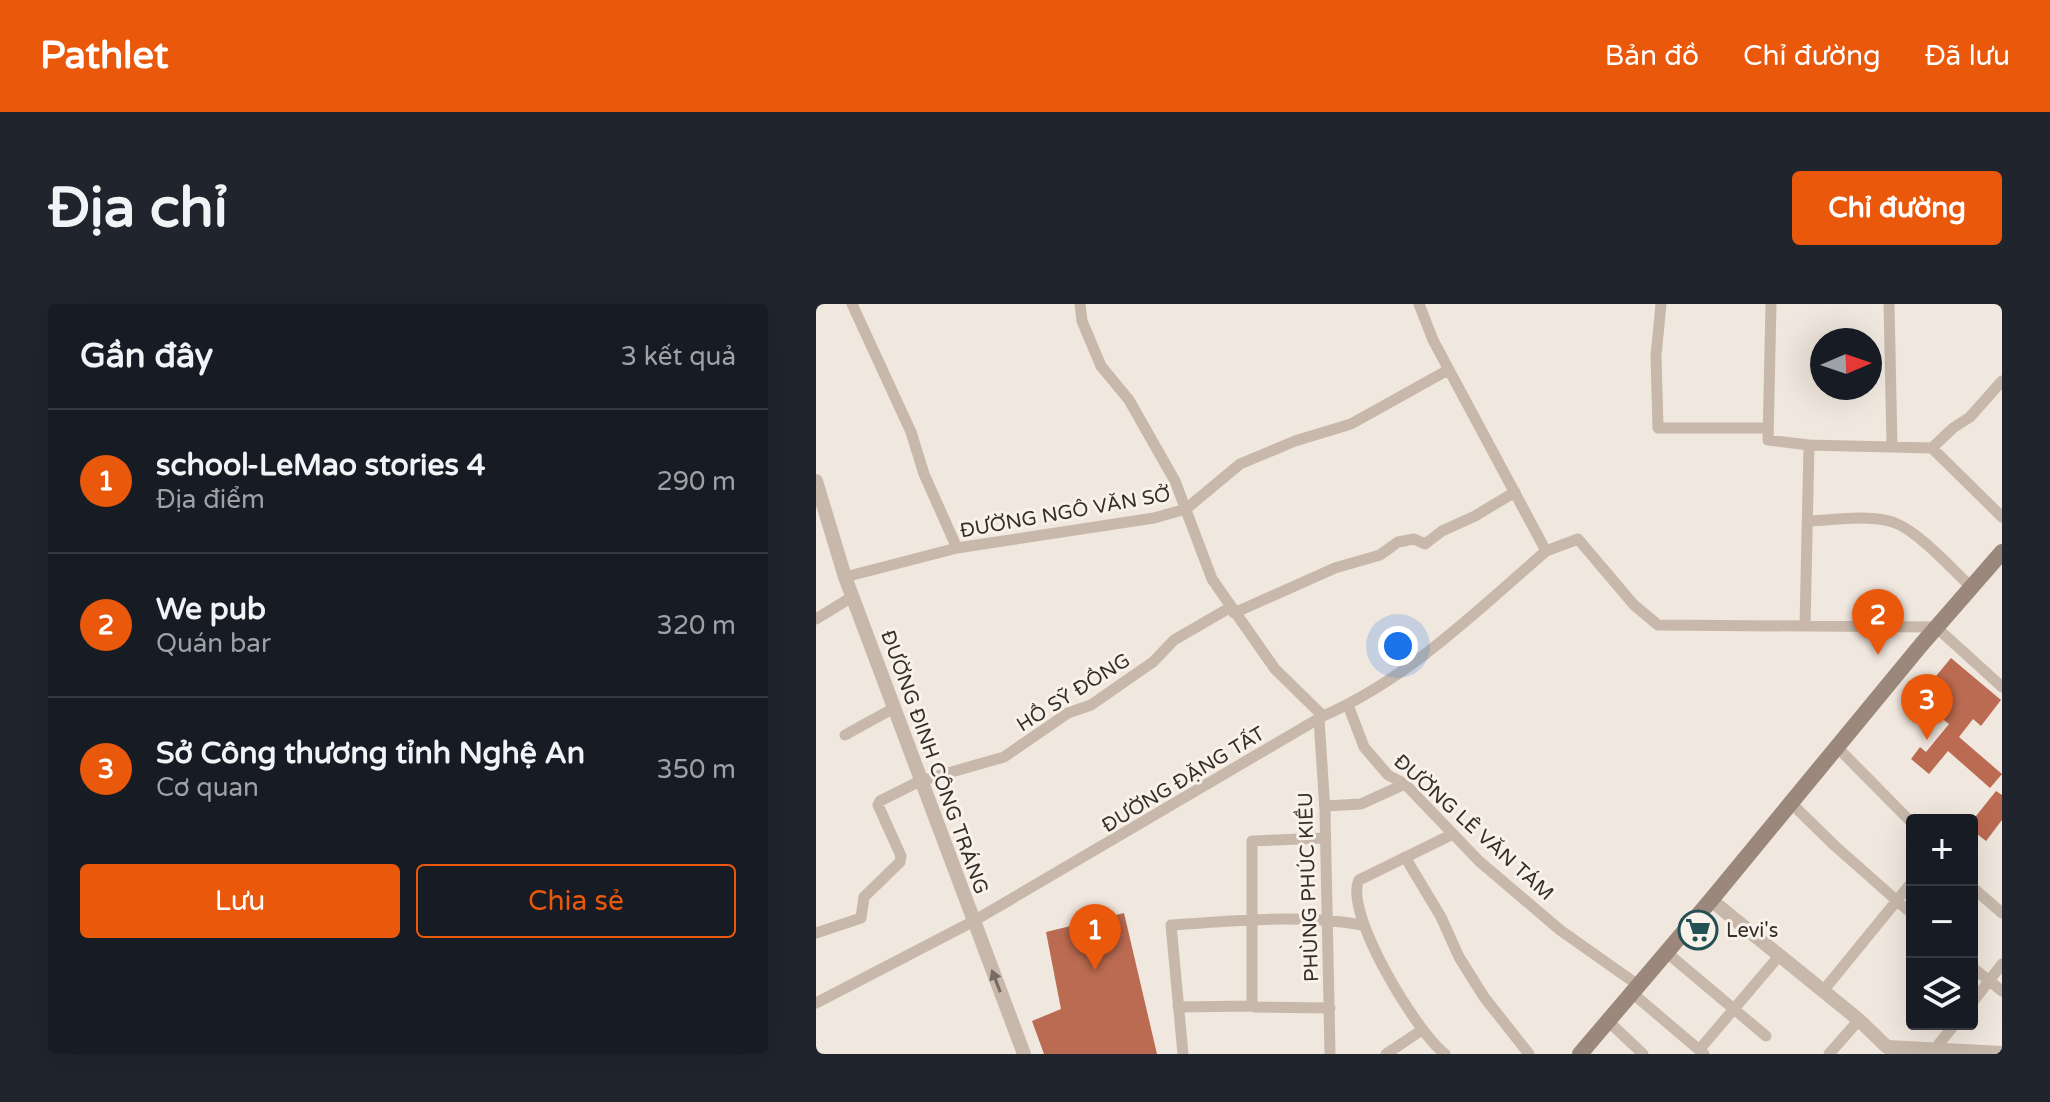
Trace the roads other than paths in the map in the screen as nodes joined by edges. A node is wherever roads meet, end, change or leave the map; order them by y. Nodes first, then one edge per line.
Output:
1 (852, 304) edge
2 (1080, 304) edge
3 (1419, 304) edge
4 (1661, 304) edge
5 (1771, 304) edge
6 (1889, 304) edge
7 (1448, 370) junction
8 (2002, 381) edge
9 (1768, 428) junction
10 (1809, 445) junction
11 (1892, 446) junction
12 (1932, 448) junction
13 (816, 481) edge
14 (1515, 492) junction
15 (1186, 509) junction
16 (2002, 517) edge
17 (1808, 521) junction
18 (957, 548) junction
19 (1546, 551) junction
20 (2002, 552) edge
21 (845, 577) junction
22 (1971, 587) junction
23 (852, 597) junction
24 (1233, 610) junction
25 (816, 619) edge
26 (1805, 626) junction
27 (1936, 627) junction
28 (2002, 687) edge
29 (1348, 705) junction
30 (894, 708) junction
31 (1321, 717) junction
32 (845, 735) dead end
33 (1837, 747) junction
34 (920, 781) junction
35 (1405, 784) junction
36 (1791, 803) junction
37 (1325, 806) junction
38 (1906, 817) edge
39 (1453, 834) junction
40 (1324, 838) junction
41 (1405, 857) junction
42 (1909, 886) edge
43 (1978, 892) edge
44 (1711, 900) junction
45 (1896, 901) junction
46 (1906, 909) edge
47 (2002, 913) edge
48 (1327, 918) junction
49 (1253, 919) junction
50 (972, 922) junction
51 (1362, 925) junction
52 (818, 929) edge
53 (1666, 952) junction
54 (1779, 956) junction
55 (2002, 964) edge
56 (1978, 973) edge
57 (1988, 982) junction
58 (1635, 988) junction
59 (1823, 991) junction
60 (2002, 991) edge
61 (1978, 995) edge
62 (816, 1003) edge
63 (1253, 1006) junction
64 (1178, 1007) junction
65 (1330, 1008) junction
66 (1734, 1008) junction
67 (1859, 1020) junction
68 (1608, 1021) junction
69 (1422, 1030) junction
70 (1952, 1030) edge
71 (1766, 1036) dead end
72 (1892, 1051) edge
73 (1942, 1051) edge
74 (1702, 1052) edge
75 (1024, 1054) edge
76 (1183, 1054) edge
77 (1330, 1054) edge
78 (1386, 1054) edge
79 (1445, 1054) edge
80 (1529, 1054) edge
81 (1580, 1054) edge
82 (1643, 1054) edge
83 (1829, 1054) edge
84 (1998, 1054) edge

1 - 18 street
2 - 15 street
3 - 7 street
4 - 9 street
5 - 9 street
6 - 11 street
7 - 14 street
7 - 15 street, ĐƯỜNG NGÔ VĂN SỞ
8 - 12 street
9 - 10 street
10 - 11 street
10 - 17 street
11 - 12 street
12 - 16 street
13 - 21 street, ĐƯỜNG ĐINH CÔNG TRÁNG
14 - 19 street
14 - 24 street, HỒ SỸ ĐỒNG
15 - 18 street, ĐƯỜNG NGÔ VĂN SỞ
15 - 24 street
17 - 22 street
17 - 26 street
18 - 21 street, ĐƯỜNG NGÔ VĂN SỞ
19 - 26 street
19 - 29 street, ĐƯỜNG ĐẶNG TẤT
20 - 22 main road
21 - 23 street, ĐƯỜNG ĐINH CÔNG TRÁNG
22 - 27 main road
23 - 25 street
23 - 30 street, ĐƯỜNG ĐINH CÔNG TRÁNG
24 - 31 street
24 - 34 street, HỒ SỸ ĐỒNG
26 - 27 street
27 - 28 street
27 - 33 main road
29 - 31 street, ĐƯỜNG ĐẶNG TẤT
29 - 35 street, ĐƯỜNG LÊ VĂN TÁM
30 - 32 street
30 - 34 street, ĐƯỜNG ĐINH CÔNG TRÁNG
31 - 37 street, PHÙNG PHÚC KIỀU
31 - 50 street, ĐƯỜNG ĐẶNG TẤT
33 - 36 main road
33 - 38 street
34 - 50 street, ĐƯỜNG ĐINH CÔNG TRÁNG
34 - 52 street, HỒ SỸ ĐỒNG
35 - 37 street
35 - 39 street, ĐƯỜNG LÊ VĂN TÁM
36 - 44 main road
36 - 45 street
37 - 40 street, PHÙNG PHÚC KIỀU
39 - 41 street
39 - 58 street, ĐƯỜNG LÊ VĂN TÁM
40 - 48 street, PHÙNG PHÚC KIỀU
40 - 49 street
41 - 51 street
41 - 80 street
42 - 45 street
43 - 47 street
44 - 53 main road
44 - 54 street
45 - 46 street
45 - 59 street
48 - 49 street
48 - 51 street
48 - 65 street, PHÙNG PHÚC KIỀU
49 - 63 street
49 - 64 street
50 - 62 street, ĐƯỜNG ĐẶNG TẤT
75 -> 50 street, ĐƯỜNG ĐINH CÔNG TRÁNG
51 - 69 street
53 - 58 main road
53 - 66 street
54 - 59 street
54 - 66 street
55 - 57 street
56 - 57 street
57 - 60 street
57 - 61 street
58 - 68 main road
58 - 74 street, ĐƯỜNG LÊ VĂN TÁM
59 - 67 street
63 - 64 street
63 - 65 street
64 - 76 street
65 - 77 street, PHÙNG PHÚC KIỀU
66 - 71 street
66 - 74 street
67 - 72 street
67 - 83 street
68 - 81 main road
68 - 82 street
69 - 78 street
69 - 79 street
70 - 73 street
72 - 73 street
73 - 84 street

